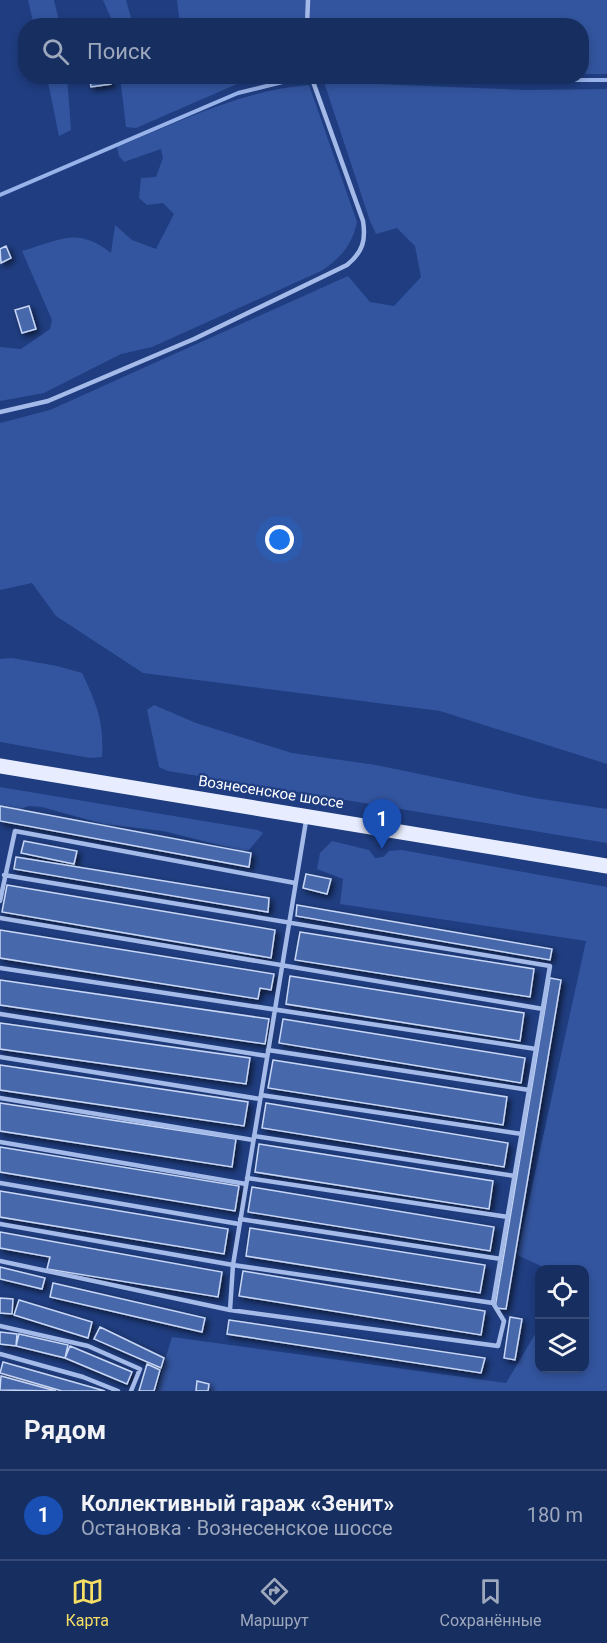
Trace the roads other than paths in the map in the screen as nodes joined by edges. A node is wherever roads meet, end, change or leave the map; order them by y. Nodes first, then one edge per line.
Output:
1 (308, 0) edge
2 (307, 18) edge
3 (313, 84) edge
4 (0, 412) edge
5 (0, 766) edge
6 (307, 816) junction
7 (607, 866) edge
8 (4, 875) junction
9 (296, 883) junction
10 (0, 901) edge
11 (0, 918) edge
12 (289, 925) junction
13 (282, 966) junction
14 (0, 968) edge
15 (543, 1008) junction
16 (274, 1011) junction
17 (0, 1014) edge
18 (536, 1049) junction
19 (268, 1053) junction
20 (0, 1058) edge
21 (529, 1090) junction
22 (260, 1097) junction
23 (0, 1098) edge
24 (522, 1134) junction
25 (254, 1138) junction
26 (0, 1142) edge
27 (515, 1176) junction
28 (247, 1181) junction
29 (0, 1183) edge
30 (508, 1217) junction
31 (240, 1222) junction
32 (0, 1224) edge
33 (501, 1259) junction
34 (0, 1261) edge
35 (233, 1265) junction
36 (494, 1304) junction
37 (230, 1310) junction
38 (0, 1326) edge
39 (0, 1354) edge
40 (118, 1391) edge
41 (131, 1391) edge

1 - 2 lane
3 - 4 lane
5 - 6 main road, Вознесенское шоссе
6 - 7 main road, Вознесенское шоссе
6 - 9 lane
8 - 9 lane
8 - 10 lane
8 - 12 lane
9 - 12 lane
11 - 13 lane
12 - 13 lane
12 - 15 lane
13 - 15 lane
13 - 16 lane
14 - 16 lane
15 - 18 lane
16 - 18 lane
16 - 19 lane
17 - 19 lane
18 - 21 lane
19 - 21 lane
19 - 22 lane
20 - 22 lane
21 - 24 lane
22 - 24 lane
22 - 25 lane
23 - 25 lane
24 - 27 lane
25 - 27 lane
25 - 28 lane
26 - 28 lane
27 - 30 lane
28 - 30 lane
28 - 31 lane
29 - 31 lane
30 - 33 lane
31 - 33 lane
31 - 35 lane
32 - 35 lane
33 - 36 lane
34 - 37 lane
35 - 36 lane
35 - 37 lane
36 - 37 lane
38 - 41 lane
39 - 40 lane

